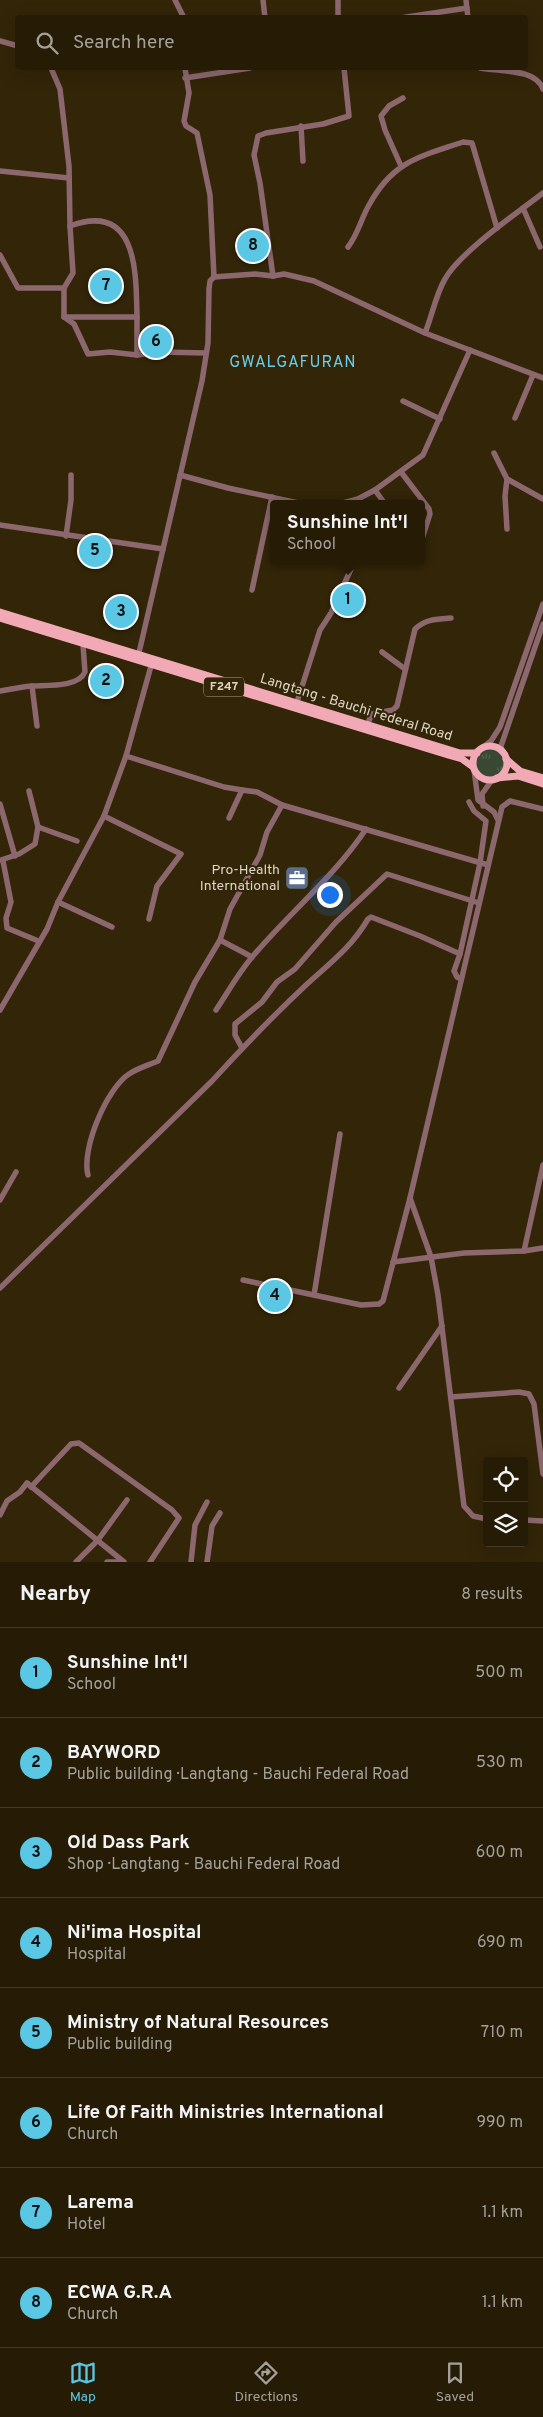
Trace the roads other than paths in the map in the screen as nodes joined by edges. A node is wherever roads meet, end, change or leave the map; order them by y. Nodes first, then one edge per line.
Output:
1 (175, 0) edge
2 (263, 0) edge
3 (338, 0) edge
4 (466, 0) edge
5 (467, 8) junction
6 (182, 15) edge
7 (265, 15) edge
8 (338, 15) edge
9 (420, 15) edge
10 (468, 15) edge
11 (0, 42) edge
12 (15, 45) edge
13 (52, 70) edge
14 (185, 70) edge
15 (237, 70) edge
16 (344, 70) edge
17 (492, 70) edge
18 (186, 78) junction
19 (543, 90) edge
20 (402, 98) dead end
21 (301, 126) junction
22 (303, 161) dead end
23 (401, 166) junction
24 (0, 171) edge
25 (69, 178) junction
26 (543, 193) edge
27 (524, 208) junction
28 (70, 226) junction
29 (497, 228) junction
30 (348, 246) dead end
31 (540, 247) dead end
32 (0, 255) edge
33 (214, 276) junction
34 (273, 276) junction
35 (64, 288) junction
36 (64, 317) junction
37 (137, 317) junction
38 (425, 333) junction
39 (470, 350) junction
40 (206, 353) junction
41 (137, 355) junction
42 (533, 375) junction
43 (543, 378) edge
44 (403, 401) dead end
45 (440, 418) junction
46 (515, 418) dead end
47 (494, 453) dead end
48 (401, 472) junction
49 (71, 475) dead end
50 (180, 475) junction
51 (507, 479) junction
52 (375, 490) junction
53 (272, 497) junction
54 (543, 499) edge
55 (271, 500) edge
56 (285, 500) edge
57 (360, 500) edge
58 (382, 500) edge
59 (422, 500) edge
60 (425, 505) edge
61 (270, 506) edge
62 (0, 525) edge
63 (425, 527) edge
64 (507, 529) dead end
65 (66, 536) junction
66 (163, 549) junction
67 (351, 569) dead end
68 (252, 590) dead end
69 (543, 604) edge
70 (0, 612) edge
71 (0, 618) edge
72 (451, 618) dead end
73 (543, 624) edge
74 (83, 646) junction
75 (382, 652) dead end
76 (138, 658) junction
77 (151, 666) junction
78 (406, 668) junction
79 (32, 686) junction
80 (0, 691) edge
81 (297, 702) junction
82 (367, 725) junction
83 (37, 726) dead end
84 (479, 751) junction
85 (502, 752) junction
86 (126, 756) junction
87 (506, 759) junction
88 (474, 769) junction
89 (543, 778) edge
90 (495, 779) junction
91 (543, 784) edge
92 (242, 790) junction
93 (29, 791) dead end
94 (469, 802) dead end
95 (0, 804) edge
96 (282, 805) junction
97 (483, 806) junction
98 (543, 809) edge
99 (104, 816) junction
100 (230, 818) dead end
101 (498, 820) junction
102 (38, 827) junction
103 (366, 829) junction
104 (77, 841) dead end
105 (15, 856) junction
106 (2, 860) edge
107 (480, 863) junction
108 (488, 865) junction
109 (58, 902) junction
110 (470, 902) junction
111 (479, 904) junction
112 (149, 919) dead end
113 (112, 927) dead end
114 (36, 940) dead end
115 (220, 940) junction
116 (460, 954) junction
117 (252, 957) junction
118 (461, 979) junction
119 (0, 1010) edge
120 (216, 1010) dead end
121 (242, 1048) junction
122 (340, 1134) dead end
123 (543, 1165) edge
124 (16, 1172) dead end
125 (88, 1175) dead end
126 (410, 1198) junction
127 (0, 1200) edge
128 (543, 1248) edge
129 (524, 1251) junction
130 (431, 1257) junction
131 (393, 1262) junction
132 (243, 1280) dead end
133 (0, 1288) edge
134 (314, 1295) junction
135 (442, 1326) junction
136 (399, 1388) dead end
137 (451, 1397) junction
138 (543, 1474) edge
139 (31, 1487) junction
140 (127, 1500) dead end
141 (208, 1502) dead end
142 (220, 1513) dead end
143 (0, 1515) edge
144 (483, 1518) edge
145 (528, 1520) edge
146 (543, 1521) edge
147 (98, 1540) junction
148 (76, 1562) edge
149 (107, 1562) edge
150 (118, 1562) edge
151 (124, 1562) edge
152 (150, 1562) edge
153 (191, 1562) edge
154 (206, 1562) edge

1 - 6 street
2 - 7 street
3 - 8 street
4 - 5 street
5 - 9 street
5 - 10 street
11 - 12 street
13 - 25 street
14 - 18 street
15 - 18 street
16 - 21 street
17 - 19 street
18 - 33 street
20 - 23 street
21 - 22 street
21 - 34 street
23 - 29 street
23 - 30 street
24 - 25 street
25 - 28 street
26 - 27 street
27 - 29 street
27 - 31 street
28 - 35 street
28 - 37 street
29 - 38 street
32 - 35 street
33 - 34 street
33 - 40 street
34 - 38 street
35 - 36 street
36 - 37 street
36 - 41 street
37 - 41 street
38 - 39 street
39 - 42 street
39 - 45 street
40 - 41 street
40 - 50 street
42 - 43 street
42 - 46 street
44 - 45 street
45 - 48 street
47 - 51 street
48 - 52 street
48 - 59 street
49 - 65 street
50 - 53 street
50 - 66 street
51 - 54 street
51 - 64 street
52 - 57 street
52 - 58 street
53 - 55 street
53 - 56 street
60 - 63 street
61 - 68 street
62 - 65 street
65 - 66 street
66 - 76 street
67 - 81 street
69 - 84 street
70 - 76 main road, Langtang - Bauchi Federal Road / F247
71 - 74 main road, Langtang - Bauchi Federal Road / F247
72 - 78 street
73 - 85 street
74 - 76 main road, Langtang - Bauchi Federal Road / F247
74 - 79 street
75 - 78 street
76 - 77 main road, Langtang - Bauchi Federal Road / F247
76 - 81 main road, Langtang - Bauchi Federal Road / F247
77 - 86 street
77 - 88 main road, Langtang - Bauchi Federal Road / F247
78 - 82 street
79 - 80 street
79 - 83 street
81 - 82 main road, Langtang - Bauchi Federal Road / F247
82 - 84 main road, Langtang - Bauchi Federal Road / F247
84 - 85 main road, F247
84 - 88 main road
85 - 87 main road
86 - 92 street
86 - 99 street
87 - 89 main road
87 - 90 main road
88 - 90 main road, F247
88 - 97 street
90 - 91 main road
90 - 97 street
92 - 96 street
92 - 100 street
93 - 102 street
94 - 107 street
95 - 105 street
96 - 103 street
96 - 115 street
97 - 101 street
98 - 101 street
99 - 109 street
99 - 112 street
101 - 108 street
102 - 104 street
102 - 105 street
103 - 107 street
103 - 117 street
105 - 106 street
106 - 114 street
107 - 108 street
107 - 110 street
108 - 111 street
109 - 113 street
109 - 119 street
110 - 111 street
110 - 116 street
110 - 121 street
111 - 118 street
115 - 117 street
115 - 125 street
116 - 118 street
116 - 121 street
117 - 120 street
118 - 126 street
121 - 133 street
122 - 134 street
123 - 129 street
124 - 127 street
126 - 130 street
126 - 131 street
128 - 129 street
129 - 130 street
130 - 131 street
130 - 135 street
131 - 134 street
132 - 134 street
135 - 136 street
135 - 137 street
137 - 138 street
137 - 144 street
139 - 143 street
139 - 147 street
139 - 152 street
140 - 147 street
141 - 153 street
142 - 154 street
145 - 146 street
147 - 148 street
147 - 151 street
149 - 150 street

